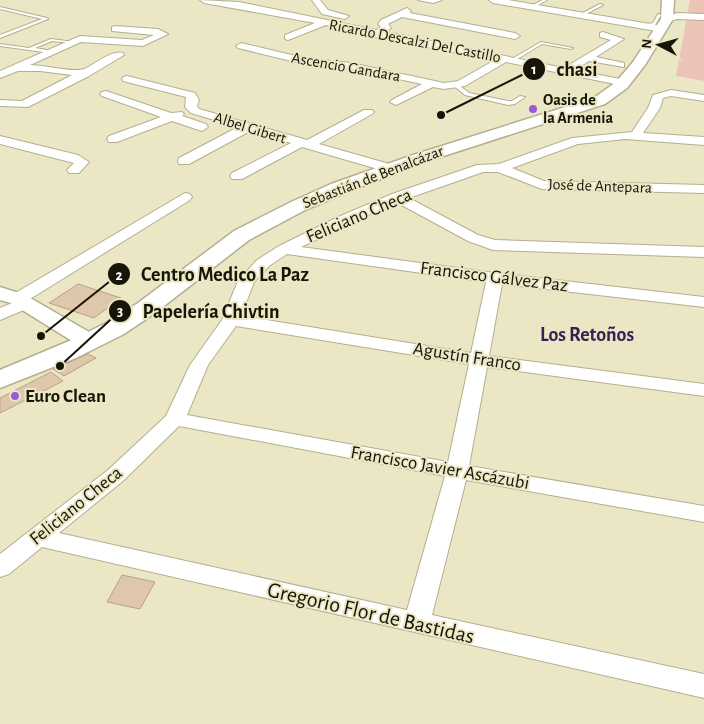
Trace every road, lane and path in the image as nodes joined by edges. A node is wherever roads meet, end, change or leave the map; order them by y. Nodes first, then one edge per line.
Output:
1 (209, 0) edge
2 (316, 0) edge
3 (420, 0) edge
4 (440, 0) edge
5 (493, 0) edge
6 (545, 0) edge
7 (514, 2) edge
8 (602, 5) dead end
9 (532, 7) junction
10 (0, 8) edge
11 (581, 15) junction
12 (704, 17) edge
13 (660, 18) edge
14 (602, 19) junction
15 (324, 23) junction
16 (384, 25) junction
17 (620, 26) dead end
18 (115, 29) dead end
19 (134, 30) junction
20 (371, 33) junction
21 (515, 36) dead end
22 (603, 36) dead end
23 (288, 37) dead end
24 (0, 39) edge
25 (72, 42) junction
26 (110, 42) junction
27 (39, 44) junction
28 (0, 45) edge
29 (241, 46) dead end
30 (570, 48) dead end
31 (30, 49) junction
32 (51, 52) junction
33 (100, 52) dead end
34 (587, 58) junction
35 (508, 60) junction
36 (16, 68) junction
37 (566, 71) junction
38 (2, 74) edge
39 (85, 74) junction
40 (623, 74) junction
41 (127, 79) dead end
42 (29, 80) dead end
43 (46, 82) dead end
44 (431, 84) junction
45 (62, 85) junction
46 (453, 86) junction
47 (106, 94) dead end
48 (522, 97) dead end
49 (704, 98) edge
50 (396, 102) dead end
51 (0, 103) edge
52 (192, 109) junction
53 (368, 112) dead end
54 (173, 116) junction
55 (202, 126) dead end
56 (269, 126) dead end
57 (248, 127) junction
58 (635, 136) junction
59 (114, 139) dead end
60 (0, 140) edge
61 (704, 141) edge
62 (308, 142) junction
63 (184, 161) dead end
64 (388, 168) junction
65 (500, 168) junction
66 (74, 170) dead end
67 (237, 176) dead end
68 (704, 189) edge
69 (185, 196) dead end
70 (398, 197) junction
71 (284, 249) junction
72 (704, 252) edge
73 (495, 278) junction
74 (14, 298) edge
75 (704, 302) edge
76 (0, 315) edge
77 (231, 320) junction
78 (88, 341) junction
79 (479, 360) junction
80 (0, 380) edge
81 (704, 390) edge
82 (176, 419) junction
83 (457, 471) junction
84 (704, 514) edge
85 (39, 537) junction
86 (0, 567) edge
87 (417, 623) junction
88 (704, 686) edge

1 - 15 street, Ricardo Descalzi Del Castillo
2 - 16 street
3 - 4 lane
5 - 7 street
6 - 9 lane
7 - 9 street
8 - 11 lane
9 - 11 street
10 - 24 lane
11 - 14 street
12 - 13 street
13 - 14 street
13 - 40 main road, Sebastián de Benalcázar
14 - 17 street
15 - 20 street, Ricardo Descalzi Del Castillo
15 - 23 street
16 - 20 street
16 - 21 street
18 - 19 street
19 - 26 street
19 - 26 street
20 - 35 street, Ricardo Descalzi Del Castillo
22 - 34 street
24 - 27 lane
25 - 26 street
25 - 27 lane
25 - 32 street
27 - 31 lane
28 - 31 lane
29 - 44 street, Ascencio Gandara
30 - 35 lane
31 - 32 lane
32 - 36 street
33 - 39 street
34 - 37 street
34 - 40 street
35 - 37 street, Ricardo Descalzi Del Castillo
35 - 46 street
36 - 38 street
36 - 39 street
37 - 40 street, Ricardo Descalzi Del Castillo
38 - 42 street
39 - 45 street
40 - 64 main road, Sebastián de Benalcázar
41 - 52 street, Albel Gibert
43 - 45 street
44 - 46 street, Ascencio Gandara
44 - 50 street
45 - 51 street
46 - 48 lane
47 - 54 street
49 - 58 street
52 - 54 street
52 - 57 street, Albel Gibert
53 - 62 street
54 - 55 street
54 - 59 street
56 - 62 street
57 - 62 street, Albel Gibert
57 - 63 street
58 - 61 street
58 - 65 street, Feliciano Checa
60 - 66 street
62 - 64 street, Albel Gibert
62 - 67 street
64 - 78 main road, Sebastián de Benalcázar
65 - 68 street, José de Antepara
65 - 70 street, Feliciano Checa
69 - 74 street
70 - 71 street, Feliciano Checa
70 - 72 street
71 - 73 street, Francisco Gálvez Paz
71 - 77 street, Feliciano Checa
73 - 75 street, Francisco Gálvez Paz
73 - 79 street
74 - 76 street
74 - 78 street
77 - 79 street, Agustín Franco
77 - 82 street, Feliciano Checa
78 - 80 main road, Sebastián de Benalcázar
79 - 81 street, Agustín Franco
79 - 83 street
82 - 83 street, Francisco Javier Ascázubi
82 - 85 street, Feliciano Checa
83 - 84 street, Francisco Javier Ascázubi
83 - 87 street
85 - 86 street, Feliciano Checa
85 - 87 street, Gregorio Flor de Bastidas
87 - 88 street, Gregorio Flor de Bastidas

